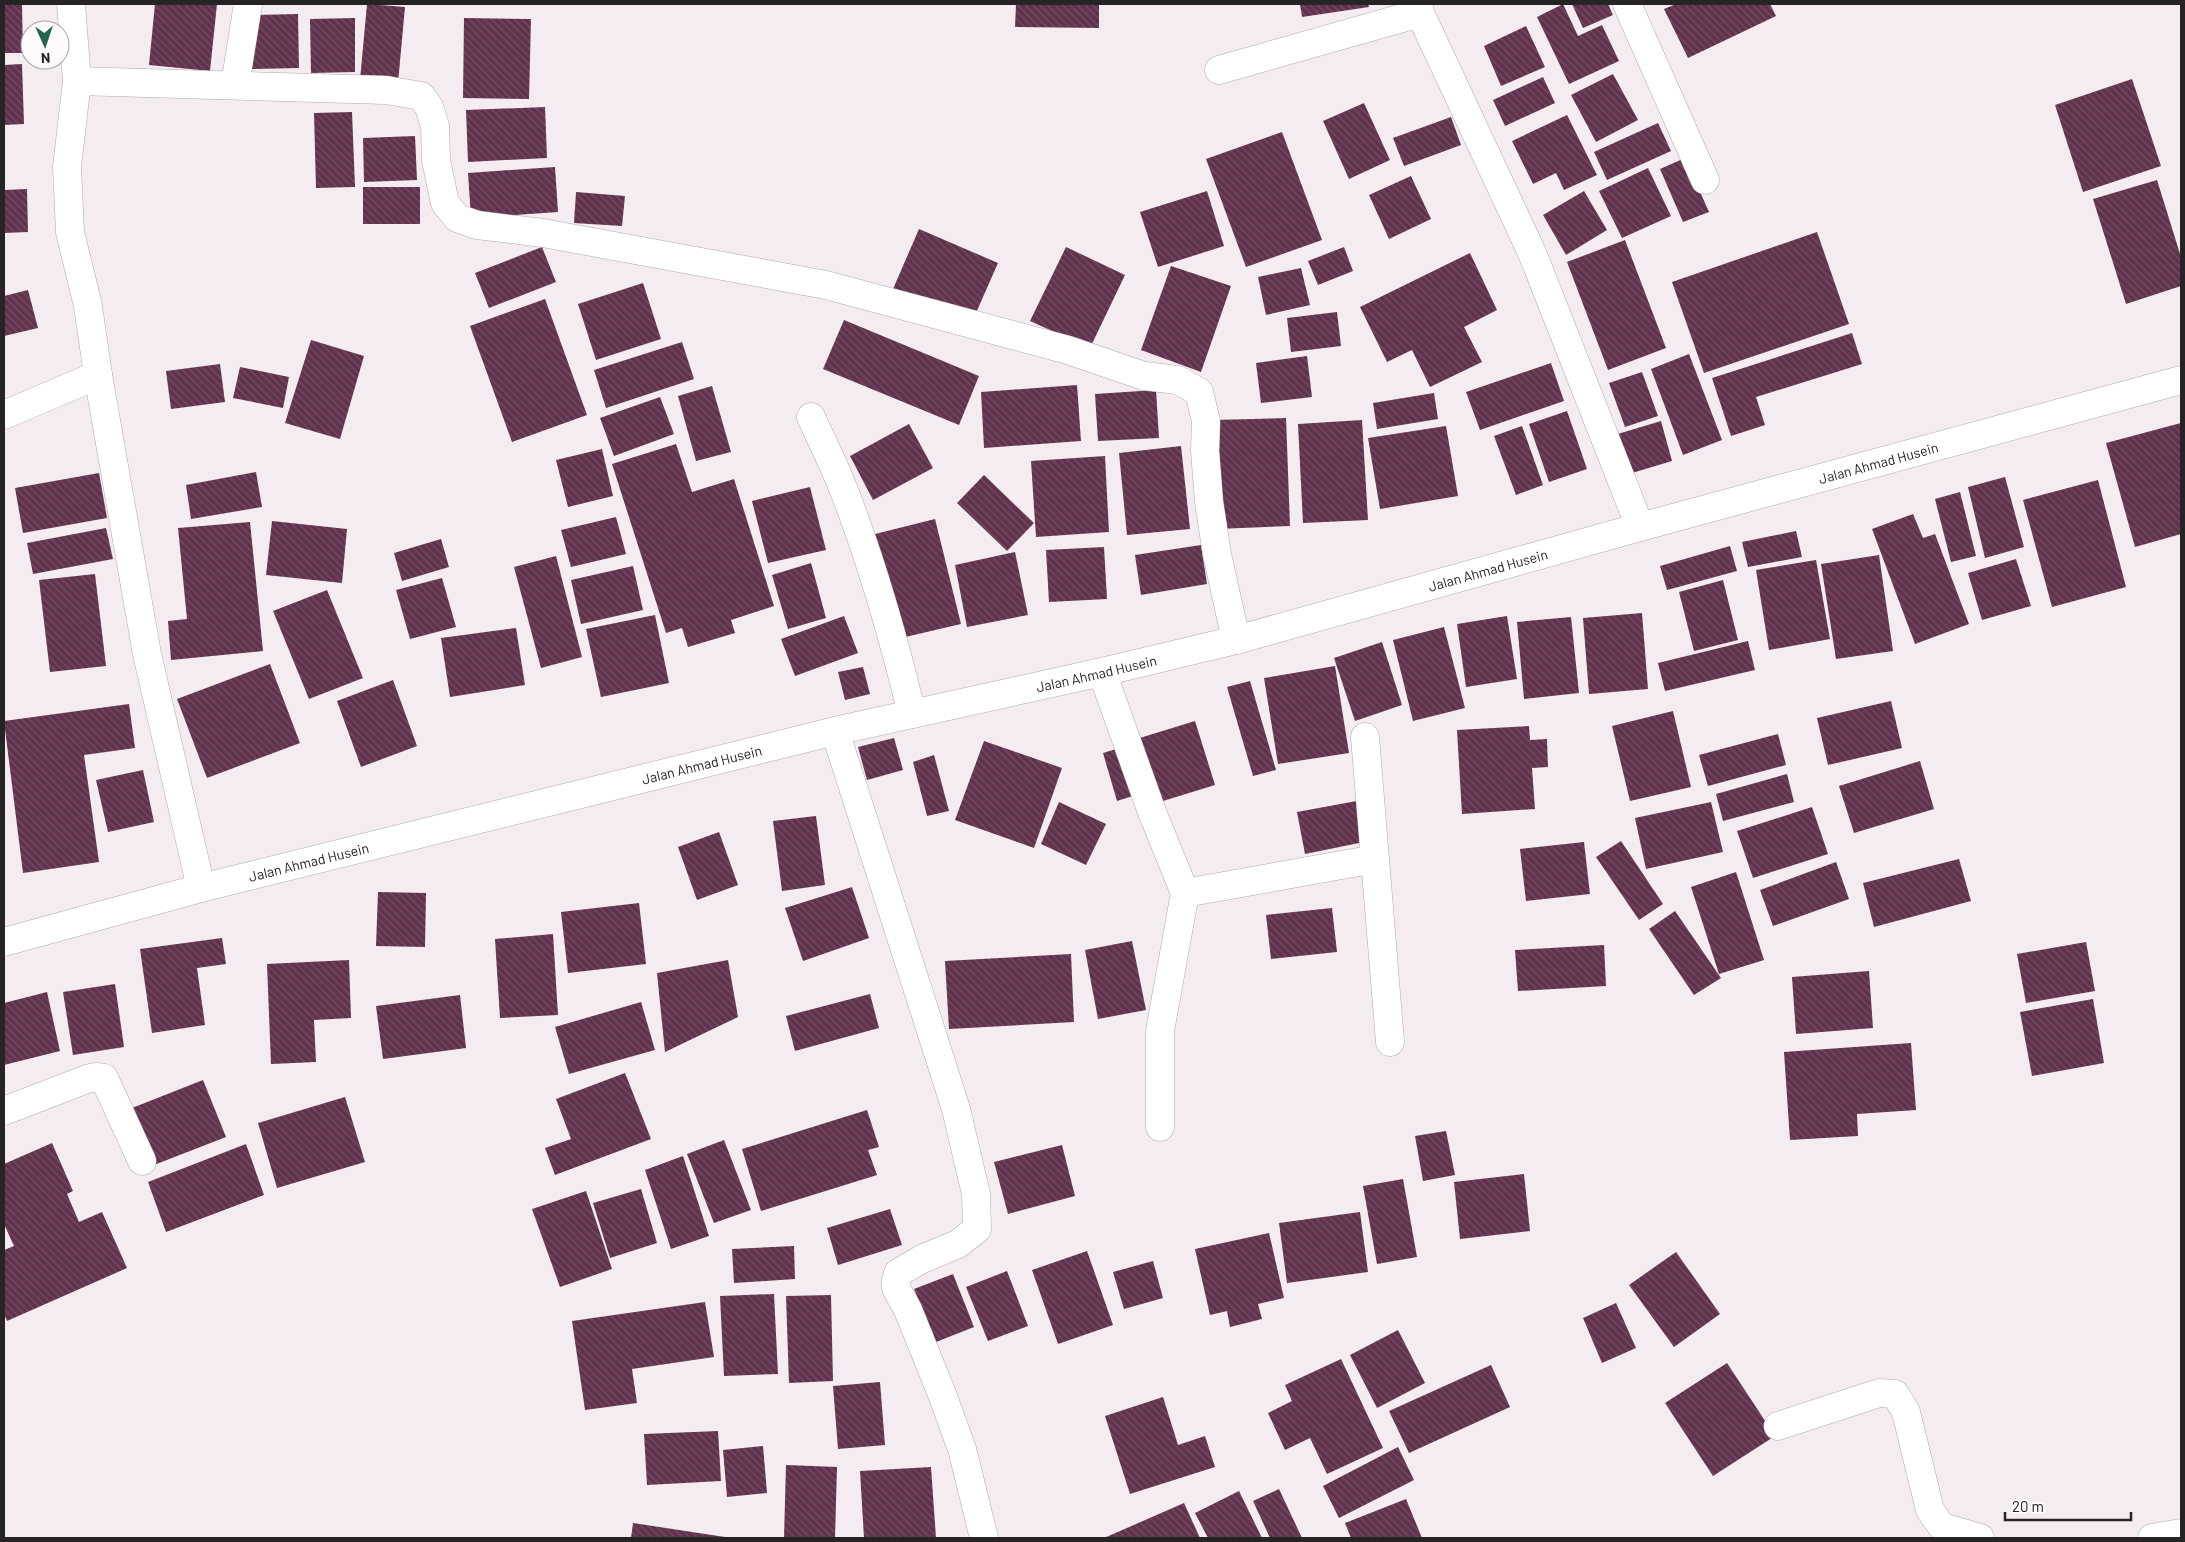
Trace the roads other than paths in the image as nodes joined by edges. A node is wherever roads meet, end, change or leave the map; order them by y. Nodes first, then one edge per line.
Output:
1 (71, 4) edge
2 (248, 4) edge
3 (1627, 4) edge
4 (1419, 8) edge
5 (1219, 70) dead end
6 (77, 81) junction
7 (235, 85) junction
8 (1705, 180) dead end
9 (98, 375) junction
10 (2181, 380) edge
11 (4, 415) edge
12 (811, 417) dead end
13 (1640, 527) junction
14 (1236, 640) junction
15 (1102, 672) junction
16 (912, 714) junction
17 (835, 731) junction
18 (1365, 737) dead end
19 (1375, 859) junction
20 (201, 888) junction
21 (1185, 893) junction
22 (4, 942) edge
23 (1390, 1042) dead end
24 (4, 1110) edge
25 (1160, 1127) dead end
26 (142, 1161) dead end
27 (1778, 1426) dead end
28 (2181, 1532) edge
29 (984, 1538) edge
30 (1980, 1538) edge
31 (2152, 1538) edge

1 - 6 street
2 - 7 street
3 - 8 street
4 - 5 street
4 - 13 street
6 - 7 street
6 - 9 street
7 - 14 street
9 - 11 street
9 - 20 street
10 - 13 street, Jalan Ahmad Husein
12 - 16 street
13 - 14 street, Jalan Ahmad Husein
14 - 15 street, Jalan Ahmad Husein
15 - 16 street, Jalan Ahmad Husein
15 - 21 street
16 - 17 street, Jalan Ahmad Husein
17 - 20 street, Jalan Ahmad Husein
17 - 29 street
18 - 19 street
19 - 21 street
19 - 23 street
20 - 22 street, Jalan Ahmad Husein
21 - 25 street
24 - 26 street
27 - 30 street
28 - 31 street

